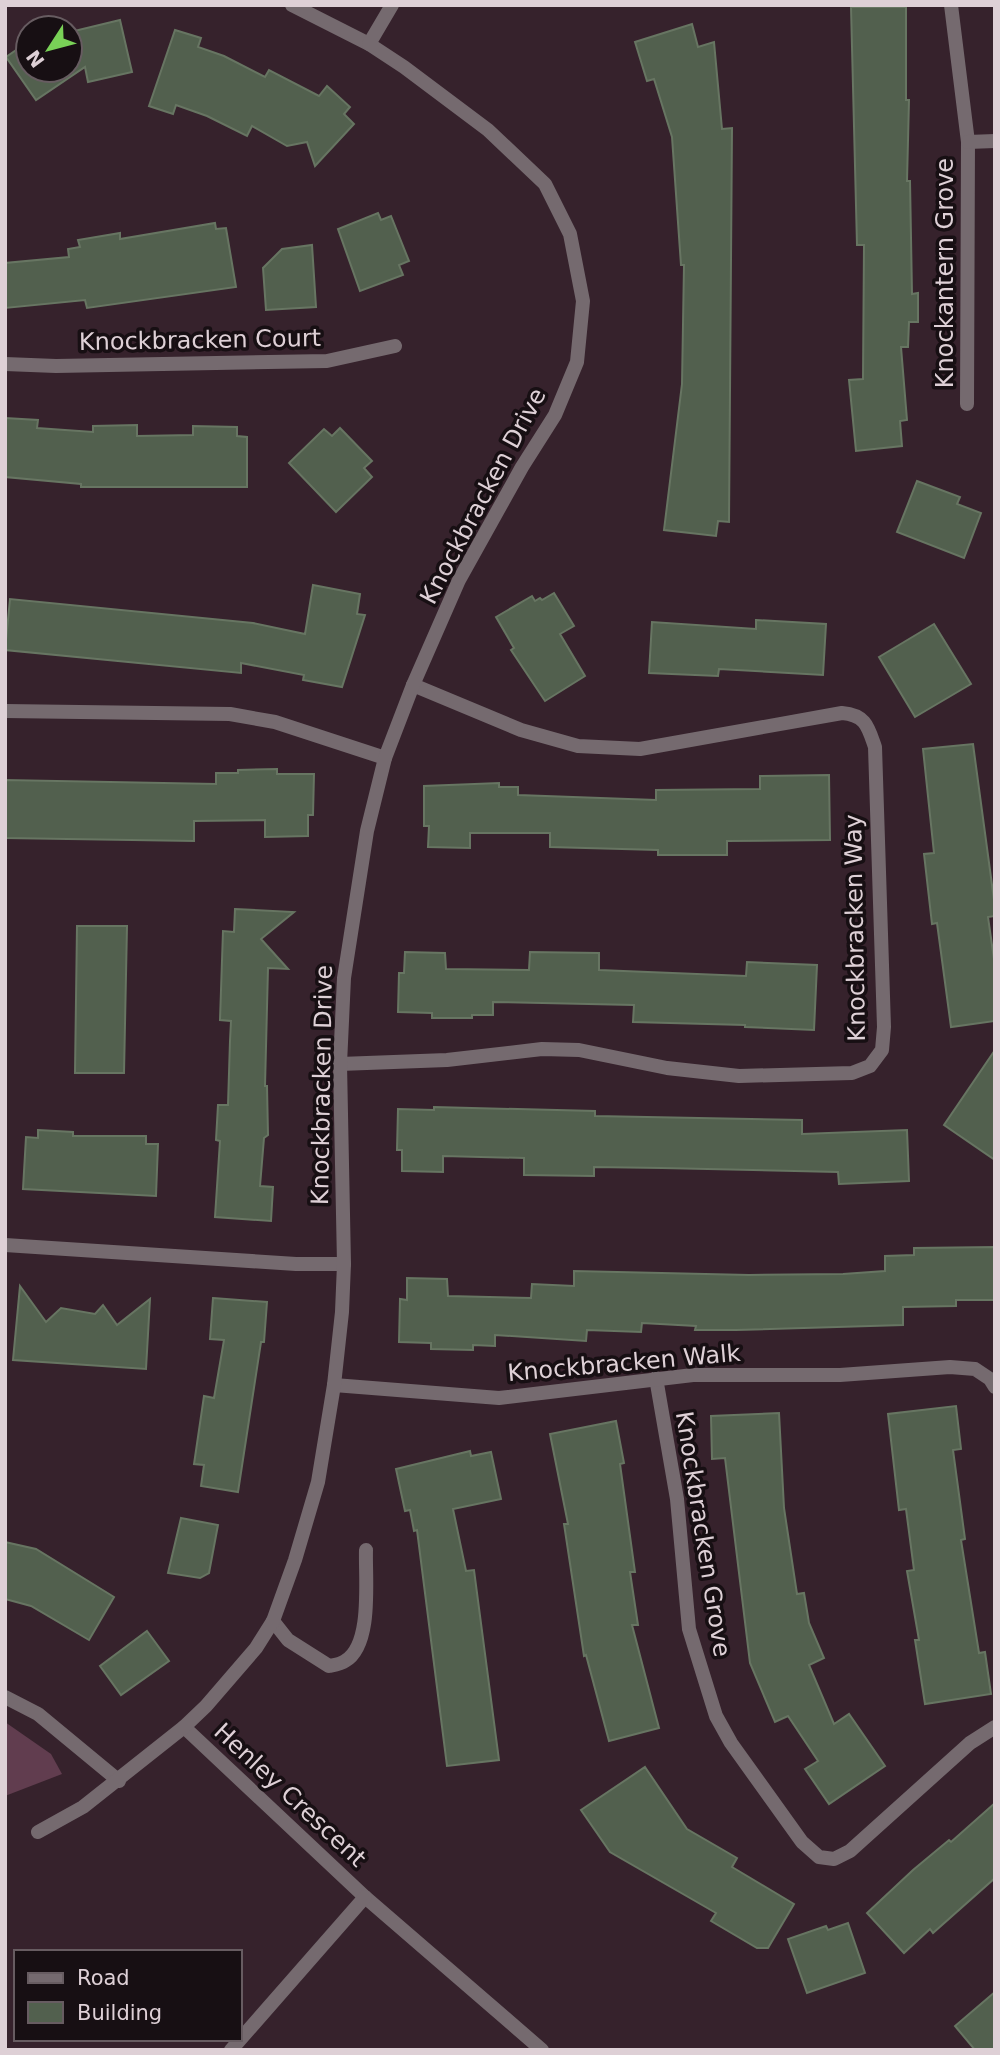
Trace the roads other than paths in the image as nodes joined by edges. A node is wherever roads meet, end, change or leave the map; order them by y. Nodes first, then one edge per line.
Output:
1 (292, 5) edge
2 (392, 5) edge
3 (951, 5) edge
4 (369, 44) junction
5 (995, 141) edge
6 (968, 142) junction
7 (395, 346) dead end
8 (5, 364) edge
9 (967, 404) dead end
10 (413, 685) junction
11 (5, 711) edge
12 (385, 758) junction
13 (340, 1064) junction
14 (5, 1245) edge
15 (344, 1264) junction
16 (656, 1378) junction
17 (334, 1384) junction
18 (995, 1387) edge
19 (366, 1550) dead end
20 (273, 1621) junction
21 (5, 1697) edge
22 (184, 1727) junction
23 (995, 1727) edge
24 (119, 1781) junction
25 (38, 1832) dead end
26 (365, 1896) junction
27 (242, 2037) edge
28 (542, 2050) edge

1 - 4 street
2 - 4 street
3 - 6 street, Knockantern Grove
4 - 10 street, Knockbracken Drive
5 - 6 street, Knockantern Grove
6 - 9 street, Knockantern Grove
7 - 8 street, Knockbracken Court
10 - 12 street, Knockbracken Drive
10 - 13 street, Knockbracken Way
11 - 12 street
12 - 13 street, Knockbracken Drive
13 - 15 street, Knockbracken Drive
14 - 15 street
15 - 17 street, Knockbracken Drive
16 - 17 street, Knockbracken Walk
16 - 18 street, Knockbracken Walk
16 - 23 street, Knockbracken Grove
17 - 20 street, Knockbracken Drive
19 - 20 street
20 - 22 street, Knockbracken Drive
21 - 24 street
22 - 24 street, Knockbracken Drive
22 - 26 street, Henley Crescent
24 - 25 street, Knockbracken Drive
26 - 27 street, Henley Crescent
26 - 28 street, Henley Crescent

